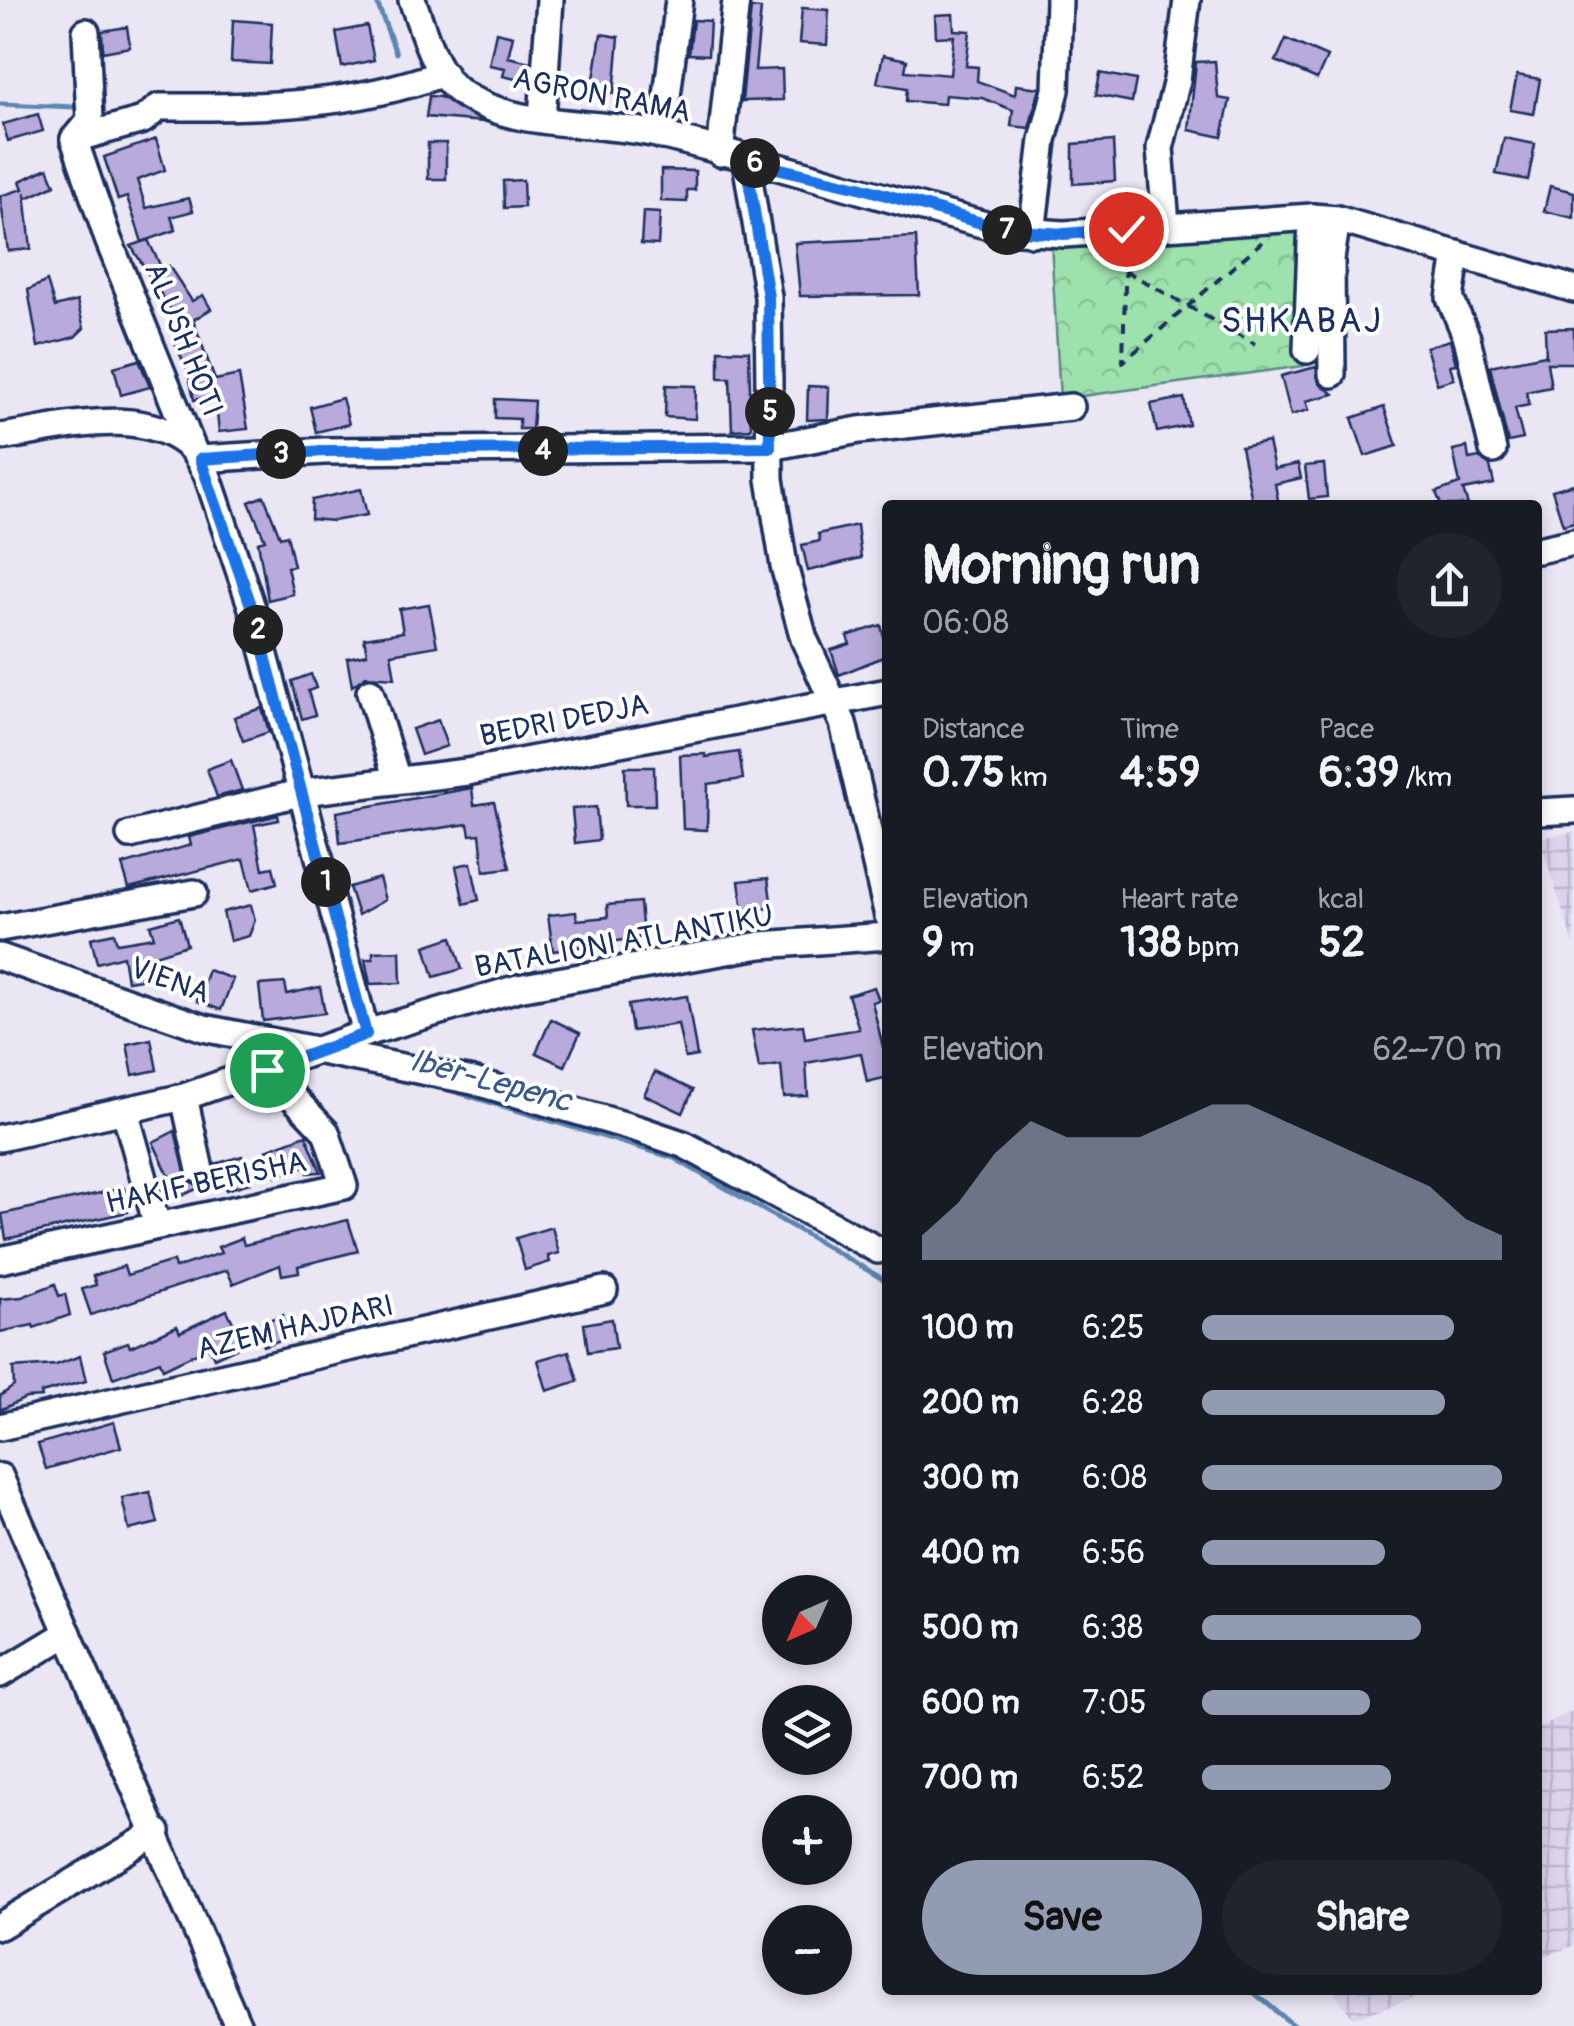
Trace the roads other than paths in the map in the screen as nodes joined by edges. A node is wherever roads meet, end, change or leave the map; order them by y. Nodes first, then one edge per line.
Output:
1 (412, 0) edge
2 (550, 0) edge
3 (679, 0) edge
4 (736, 0) edge
5 (1059, 0) edge
6 (1188, 0) edge
7 (86, 32) dead end
8 (443, 73) junction
9 (542, 119) junction
10 (662, 136) junction
11 (74, 139) junction
12 (720, 152) junction
13 (746, 161) junction
14 (1325, 218) junction
15 (1166, 226) junction
16 (1032, 233) junction
17 (1458, 254) junction
18 (1574, 289) edge
19 (1307, 350) dead end
20 (1332, 374) dead end
21 (1071, 407) dead end
22 (0, 437) edge
23 (770, 447) junction
24 (1493, 450) dead end
25 (196, 455) junction
26 (1574, 542) edge
27 (1542, 549) edge
28 (370, 692) dead end
29 (882, 693) edge
30 (836, 704) junction
31 (397, 780) junction
32 (302, 792) junction
33 (1574, 810) edge
34 (1542, 812) edge
35 (130, 834) dead end
36 (882, 892) edge
37 (194, 893) dead end
38 (0, 928) edge
39 (882, 936) edge
40 (0, 958) edge
41 (366, 1034) junction
42 (315, 1054) junction
43 (267, 1070) junction
44 (184, 1097) junction
45 (125, 1111) junction
46 (0, 1138) edge
47 (200, 1170) dead end
48 (157, 1225) junction
49 (878, 1250) dead end
50 (0, 1260) edge
51 (604, 1290) dead end
52 (0, 1428) edge
53 (0, 1477) edge
54 (68, 1632) junction
55 (0, 1674) edge
56 (157, 1832) junction
57 (0, 1926) edge
58 (237, 2026) edge

1 - 8 street, AGRON RAMA
2 - 9 street
3 - 10 street
4 - 12 street, AGRON RAMA
5 - 16 street
6 - 15 street
7 - 11 street
8 - 9 street, AGRON RAMA
8 - 11 street
9 - 10 street, AGRON RAMA
10 - 12 street, AGRON RAMA
11 - 25 street, ALUSH HOTI
12 - 13 street, AGRON RAMA
13 - 16 street, AGRON RAMA
13 - 23 street
14 - 15 street, AGRON RAMA
14 - 17 street, AGRON RAMA
14 - 19 street
14 - 20 street
15 - 16 street, AGRON RAMA
17 - 18 street, AGRON RAMA
17 - 24 street
21 - 23 street
22 - 25 street
23 - 25 street
23 - 30 street
25 - 32 street, ALUSH HOTI
26 - 27 street
28 - 31 street
29 - 30 street, BEDRI DEDJA
30 - 31 street, BEDRI DEDJA
30 - 36 street
31 - 32 street, BEDRI DEDJA
32 - 35 street
32 - 41 street, ALUSH HOTI
33 - 34 street
37 - 38 street
39 - 41 street, BATALIONI ATLANTIKU
40 - 42 street, VIENA
41 - 42 street, BATALIONI ATLANTIKU
42 - 43 street, BATALIONI ATLANTIKU
42 - 49 street, BATALIONI ATLANTIKU
43 - 44 street, BATALIONI ATLANTIKU
43 - 48 street, HAKIF BERISHA
44 - 45 street, BATALIONI ATLANTIKU
44 - 47 street
45 - 46 street, BATALIONI ATLANTIKU
45 - 48 street
48 - 50 street, HAKIF BERISHA
51 - 52 street, AZEM HAJDARI
53 - 54 street
54 - 55 street
54 - 56 street
56 - 57 street
56 - 58 street

